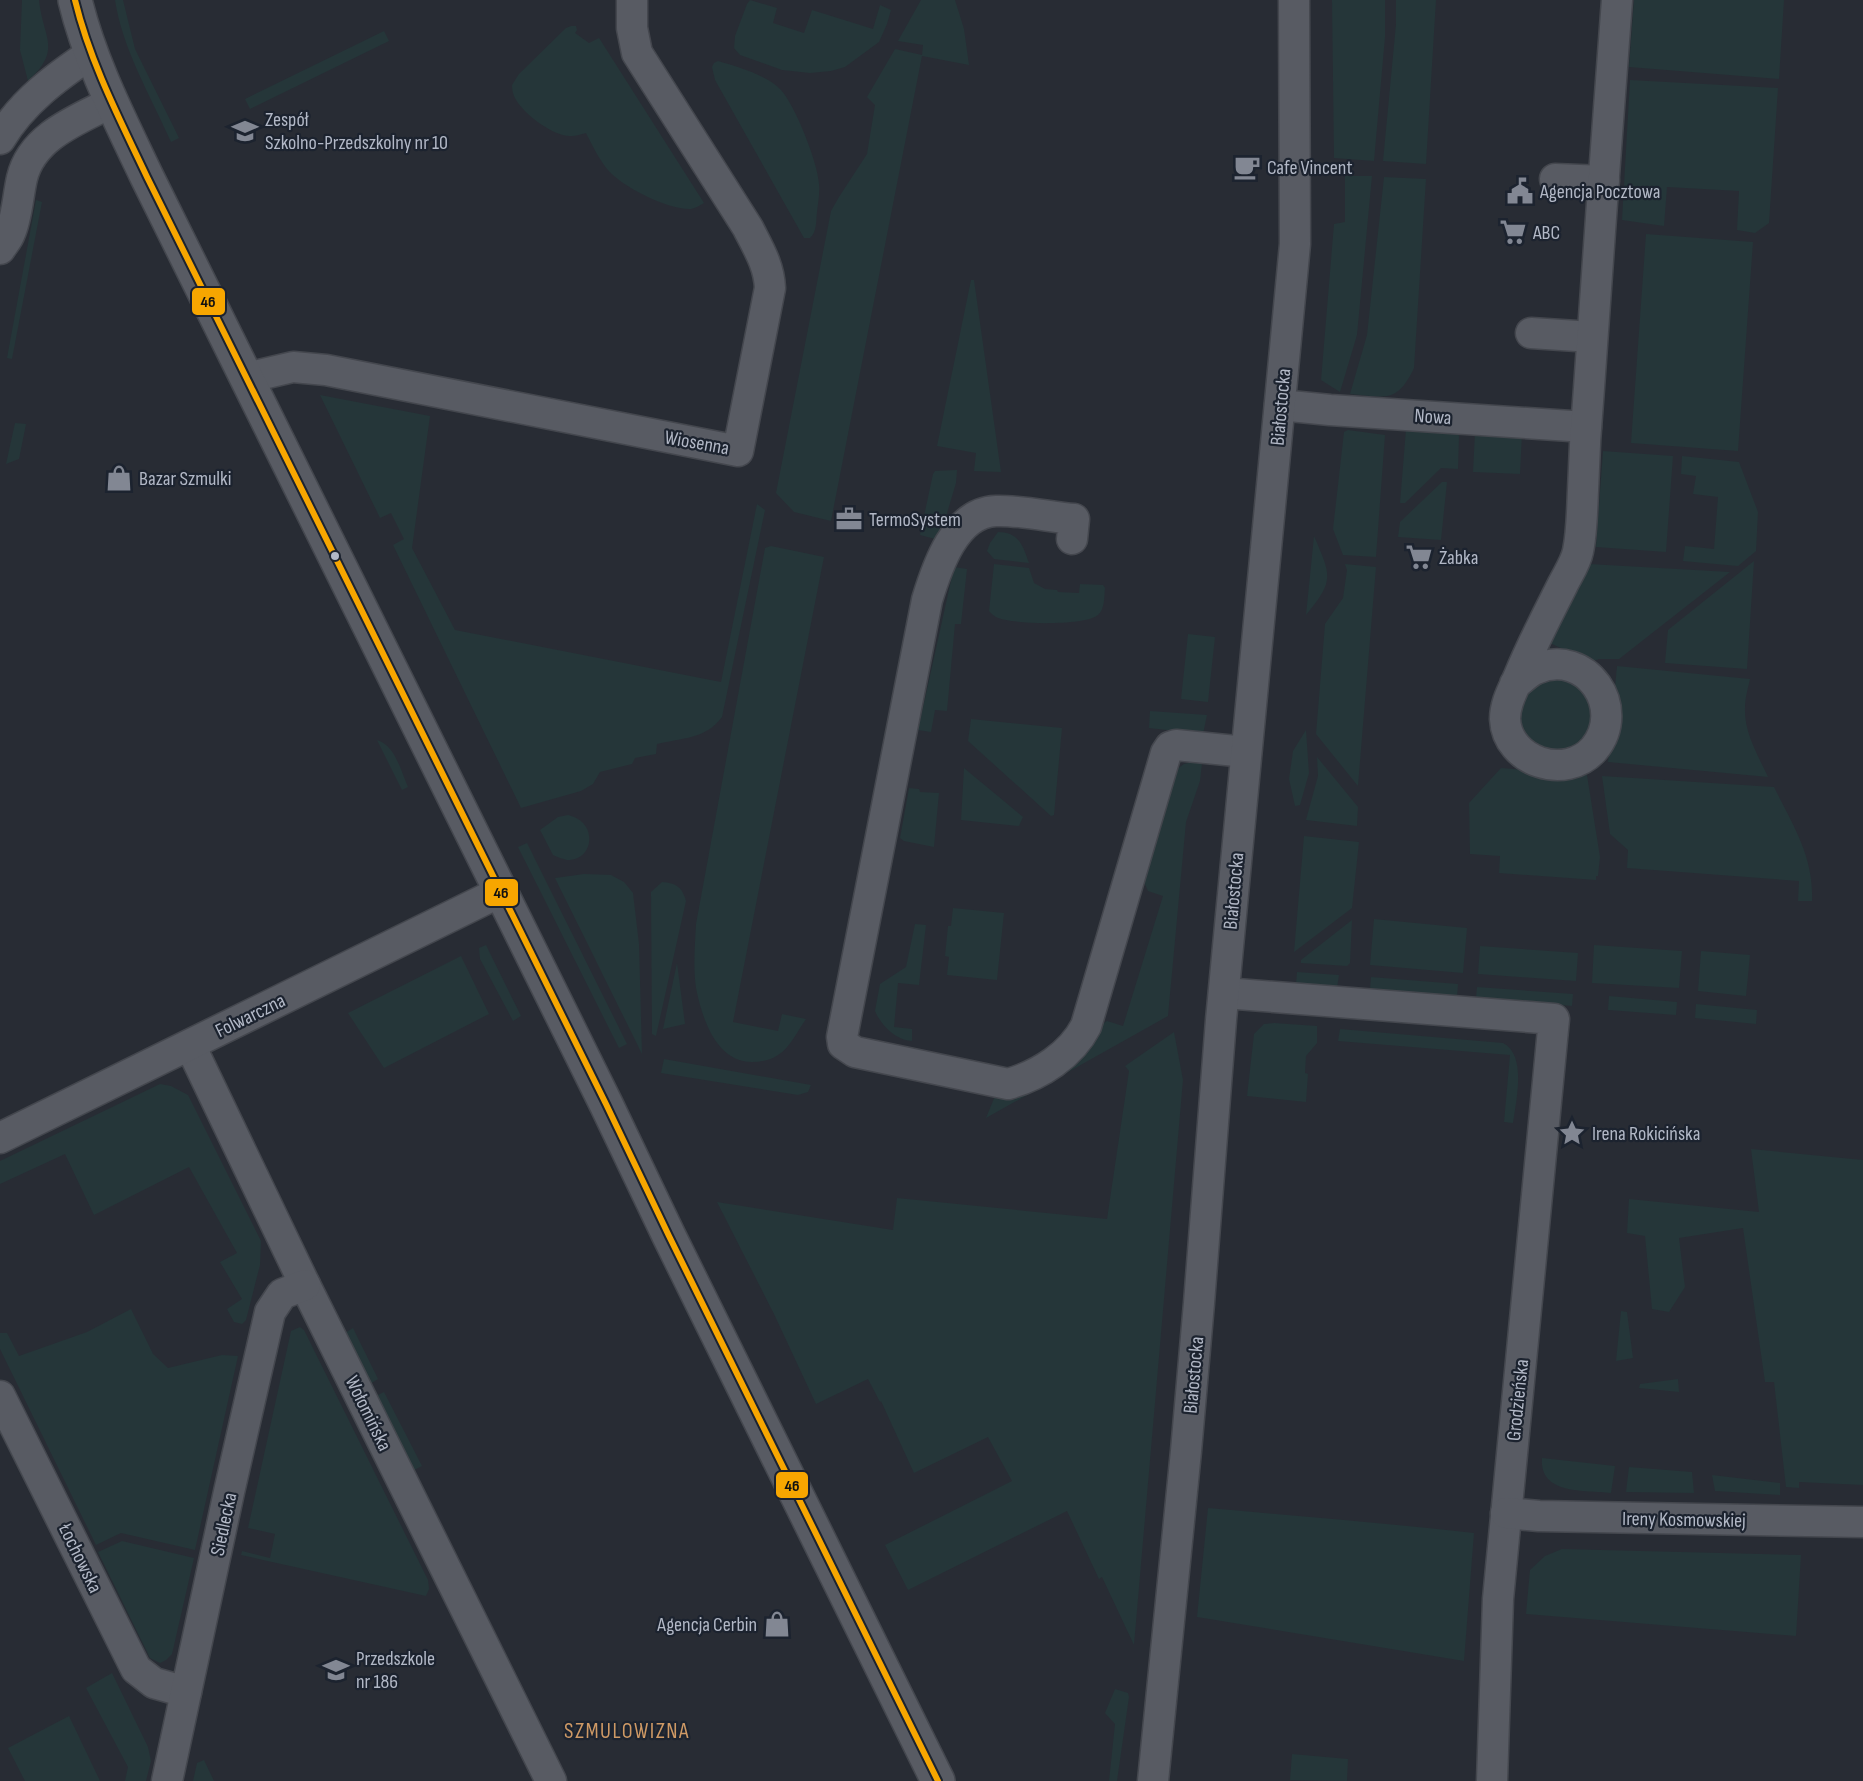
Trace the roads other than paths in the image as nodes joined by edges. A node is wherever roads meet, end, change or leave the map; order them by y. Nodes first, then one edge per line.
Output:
1 (75, 0) edge
2 (632, 0) edge
3 (1294, 0) edge
4 (1617, 0) edge
5 (92, 53) junction
6 (112, 102) junction
7 (0, 139) edge
8 (1555, 179) dead end
9 (1604, 181) junction
10 (0, 249) edge
11 (1531, 333) dead end
12 (1592, 337) junction
13 (246, 378) junction
14 (1280, 405) junction
15 (1586, 428) junction
16 (1072, 539) dead end
17 (1515, 684) dead end
18 (1246, 752) junction
19 (500, 892) junction
20 (1224, 993) junction
21 (190, 1045) junction
22 (0, 1137) edge
23 (305, 1285) junction
24 (0, 1396) edge
25 (1506, 1513) junction
26 (1863, 1522) edge
27 (186, 1692) junction
28 (167, 1781) edge
29 (551, 1781) edge
30 (938, 1781) edge
31 (1153, 1781) edge
32 (1492, 1781) edge

1 - 5 street
2 - 13 street, Wiosenna
3 - 14 street, Białostocka
4 - 9 street
5 - 6 street
5 - 7 street
6 - 10 street
6 - 13 street
8 - 9 street
9 - 12 street
11 - 12 street
12 - 15 street
13 - 19 street
14 - 15 street, Nowa
14 - 18 street, Białostocka
15 - 17 street
16 - 18 street
18 - 20 street, Białostocka
19 - 21 street, Folwarczna
19 - 30 street
20 - 25 street, Grodzieńska
20 - 31 street, Białostocka
21 - 22 street, Folwarczna
21 - 23 street, Wołomińska
23 - 27 street, Siedlecka
23 - 29 street, Wołomińska
24 - 27 street, Łochowska
25 - 26 street, Ireny Kosmowskiej
25 - 32 street, Grodzieńska
27 - 28 street, Siedlecka

